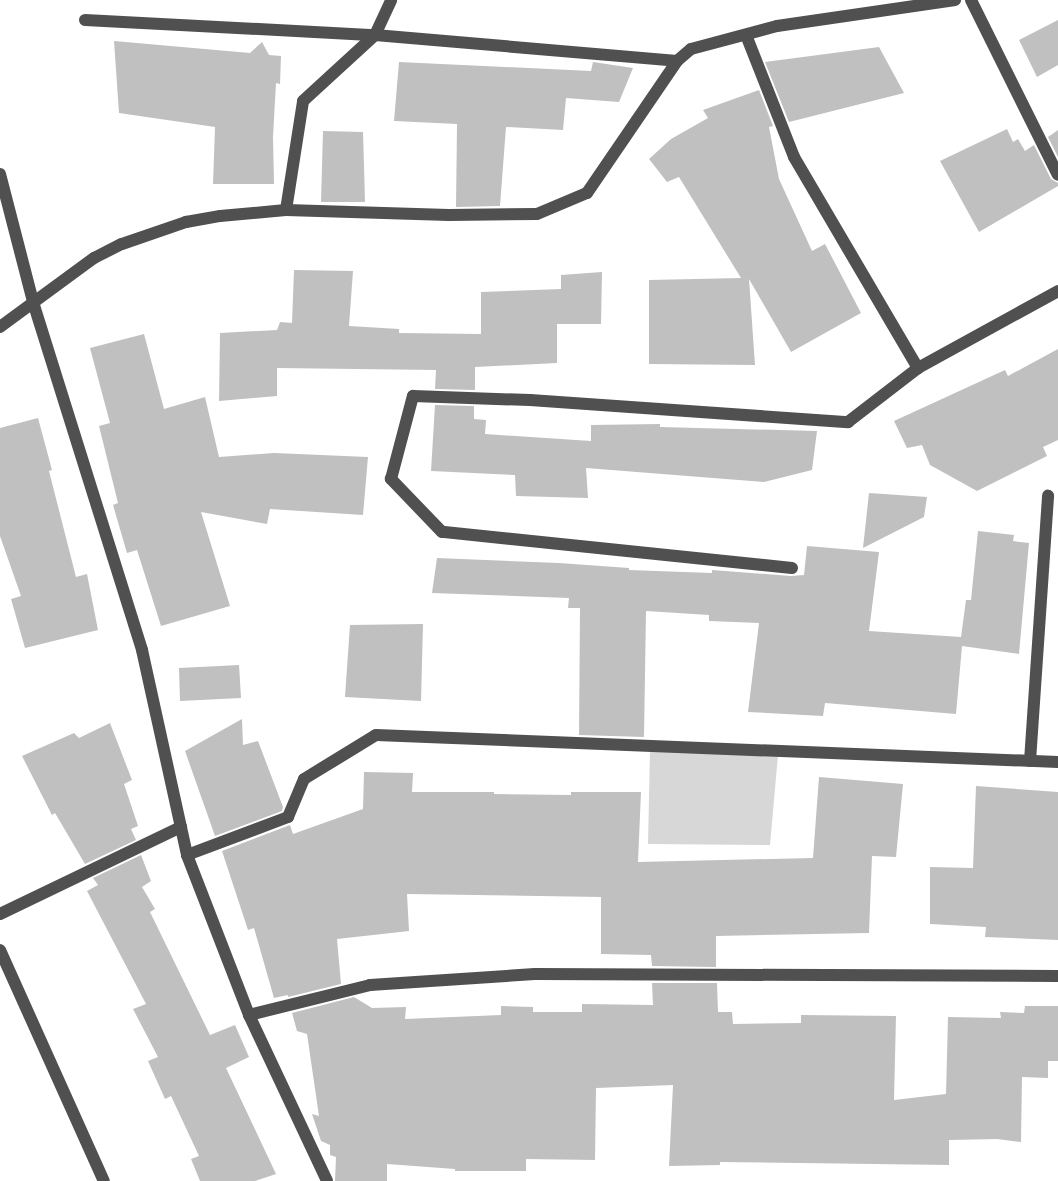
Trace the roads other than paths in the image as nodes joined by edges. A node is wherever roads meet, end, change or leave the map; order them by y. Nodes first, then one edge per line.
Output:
1 (391, 0) edge
2 (955, 0) edge
3 (971, 0) edge
4 (85, 20) dead end
5 (375, 34) junction
6 (746, 35) junction
7 (677, 61) junction
8 (0, 174) edge
9 (1058, 175) edge
10 (286, 210) junction
11 (1058, 291) edge
12 (33, 302) junction
13 (0, 327) edge
14 (918, 368) junction
15 (1048, 496) dead end
16 (792, 568) dead end
17 (1030, 761) junction
18 (1058, 762) edge
19 (181, 827) junction
20 (187, 855) junction
21 (0, 914) edge
22 (0, 950) edge
23 (1058, 976) edge
24 (249, 1014) junction
25 (104, 1181) edge
26 (327, 1181) edge

1 - 5 street
2 - 6 street
3 - 9 street
4 - 5 street
5 - 7 street
5 - 10 street
6 - 7 street
6 - 14 street
7 - 10 street
8 - 12 street
10 - 12 street
11 - 14 street
12 - 13 street
12 - 19 street
14 - 16 street
15 - 17 street
17 - 18 street
17 - 20 street
19 - 20 street
19 - 21 street
20 - 24 street
22 - 25 street
23 - 24 street
24 - 26 street

